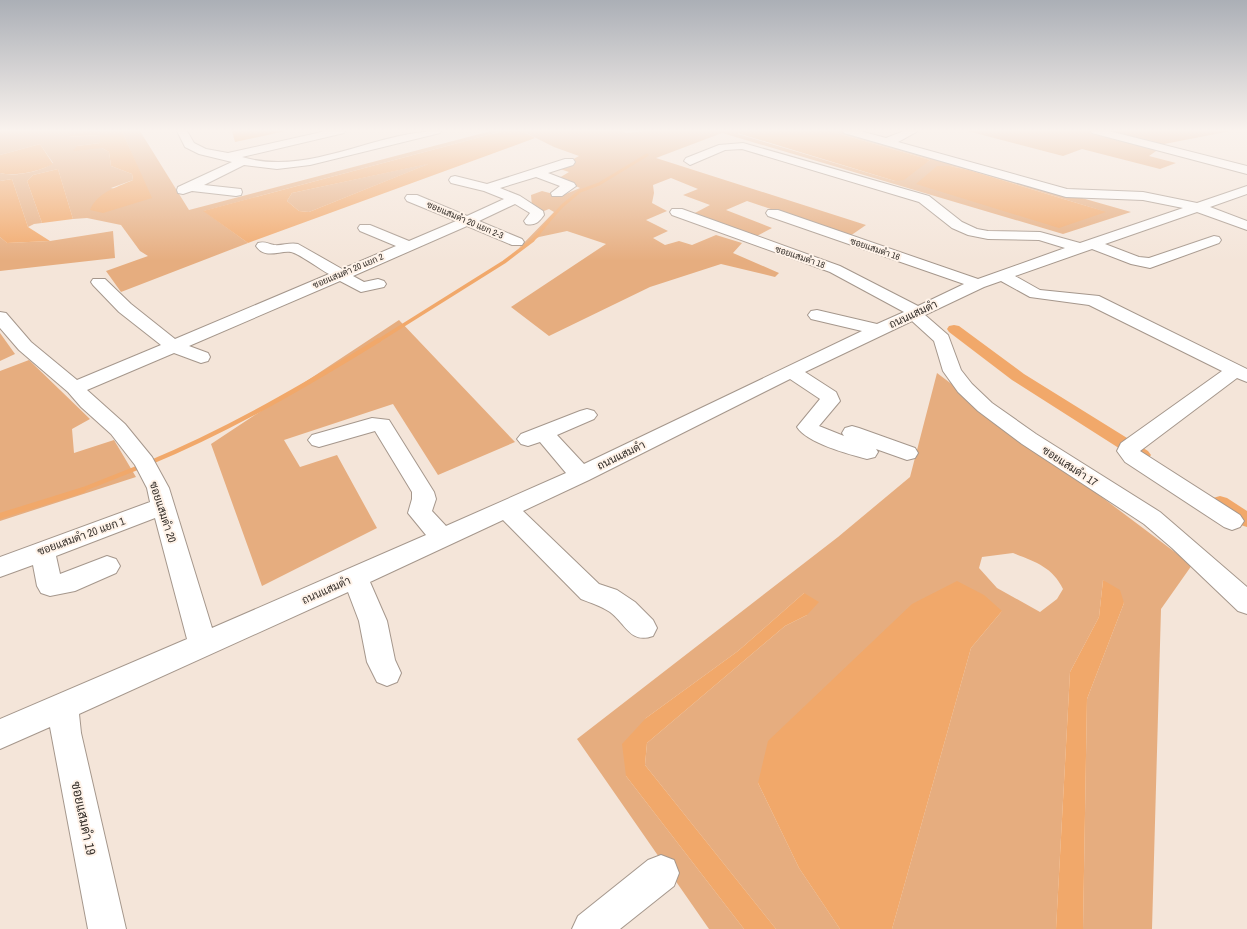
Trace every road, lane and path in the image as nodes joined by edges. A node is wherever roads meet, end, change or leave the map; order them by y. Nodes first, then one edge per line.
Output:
1 (216, 174) edge
2 (533, 174) edge
3 (541, 174) edge
4 (840, 174) edge
5 (1001, 174) edge
6 (455, 180) dead end
7 (488, 188) junction
8 (1247, 190) edge
9 (236, 192) dead end
10 (557, 193) dead end
11 (412, 198) dead end
12 (515, 199) junction
13 (1197, 207) junction
14 (677, 212) dead end
15 (773, 213) dead end
16 (467, 221) junction
17 (532, 221) dead end
18 (1247, 226) edge
19 (365, 228) dead end
20 (1214, 240) dead end
21 (517, 242) dead end
22 (263, 246) dead end
23 (408, 246) junction
24 (1085, 246) junction
25 (341, 274) junction
26 (1001, 275) junction
27 (99, 282) dead end
28 (378, 284) dead end
29 (978, 284) junction
30 (243, 298) dead end
31 (262, 307) junction
32 (915, 313) junction
33 (817, 315) dead end
34 (0, 317) edge
35 (879, 330) junction
36 (173, 346) junction
37 (201, 357) dead end
38 (791, 371) junction
39 (1241, 374) edge
40 (76, 388) junction
41 (587, 415) dead end
42 (813, 419) junction
43 (319, 440) dead end
44 (867, 452) dead end
45 (907, 453) dead end
46 (581, 475) junction
47 (163, 506) junction
48 (506, 509) junction
49 (1232, 521) dead end
50 (442, 537) junction
51 (42, 550) junction
52 (107, 566) dead end
53 (0, 567) edge
54 (355, 577) junction
55 (1247, 603) edge
56 (643, 628) dead end
57 (203, 645) junction
58 (387, 673) dead end
59 (63, 706) junction
60 (0, 734) edge
61 (661, 873) dead end
62 (107, 929) edge
63 (591, 929) edge

1 - 9 street
2 - 7 street
3 - 10 street
4 - 24 street
5 - 13 street
6 - 7 street
7 - 12 street
8 - 13 street, ถนนแสมดำ
11 - 16 street, ซอยแสมดำ 20 แยก 2-3
12 - 16 street, ซอยแสมดำ 20 แยก 2
12 - 17 street
13 - 18 street
13 - 24 street, ถนนแสมดำ
14 - 32 street, ซอยแสมดำ 18
15 - 29 street, ซอยแสมดำ 16
16 - 21 street, ซอยแสมดำ 20 แยก 2-3
16 - 23 street, ซอยแสมดำ 20 แยก 2
19 - 23 street
20 - 24 street
22 - 25 street
23 - 25 street, ซอยแสมดำ 20 แยก 2
24 - 26 street, ถนนแสมดำ
25 - 28 street
25 - 31 street, ซอยแสมดำ 20 แยก 2
26 - 29 street, ถนนแสมดำ
26 - 39 street
27 - 36 street
29 - 32 street, ถนนแสมดำ
30 - 31 street
31 - 36 street, ซอยแสมดำ 20 แยก 2
32 - 35 street, ถนนแสมดำ
32 - 55 street, ซอยแสมดำ 17
33 - 35 street
34 - 40 street, ซอยแสมดำ 20
35 - 38 street, ถนนแสมดำ
36 - 37 street
36 - 40 street, ซอยแสมดำ 20 แยก 2
38 - 42 street
38 - 46 street, ถนนแสมดำ
39 - 49 street
40 - 47 street, ซอยแสมดำ 20
41 - 46 street
42 - 44 street
42 - 45 street
43 - 50 street
46 - 48 street, ถนนแสมดำ
47 - 51 street, ซอยแสมดำ 20 แยก 1
47 - 57 street, ซอยแสมดำ 20
48 - 50 street, ถนนแสมดำ
48 - 56 street
50 - 54 street, ถนนแสมดำ
51 - 52 street
51 - 53 street, ซอยแสมดำ 20 แยก 1
54 - 57 street, ถนนแสมดำ
54 - 58 street
57 - 59 street, ถนนแสมดำ
59 - 60 street, ถนนแสมดำ
59 - 62 street, ซอยแสมดำ 19
61 - 63 street

